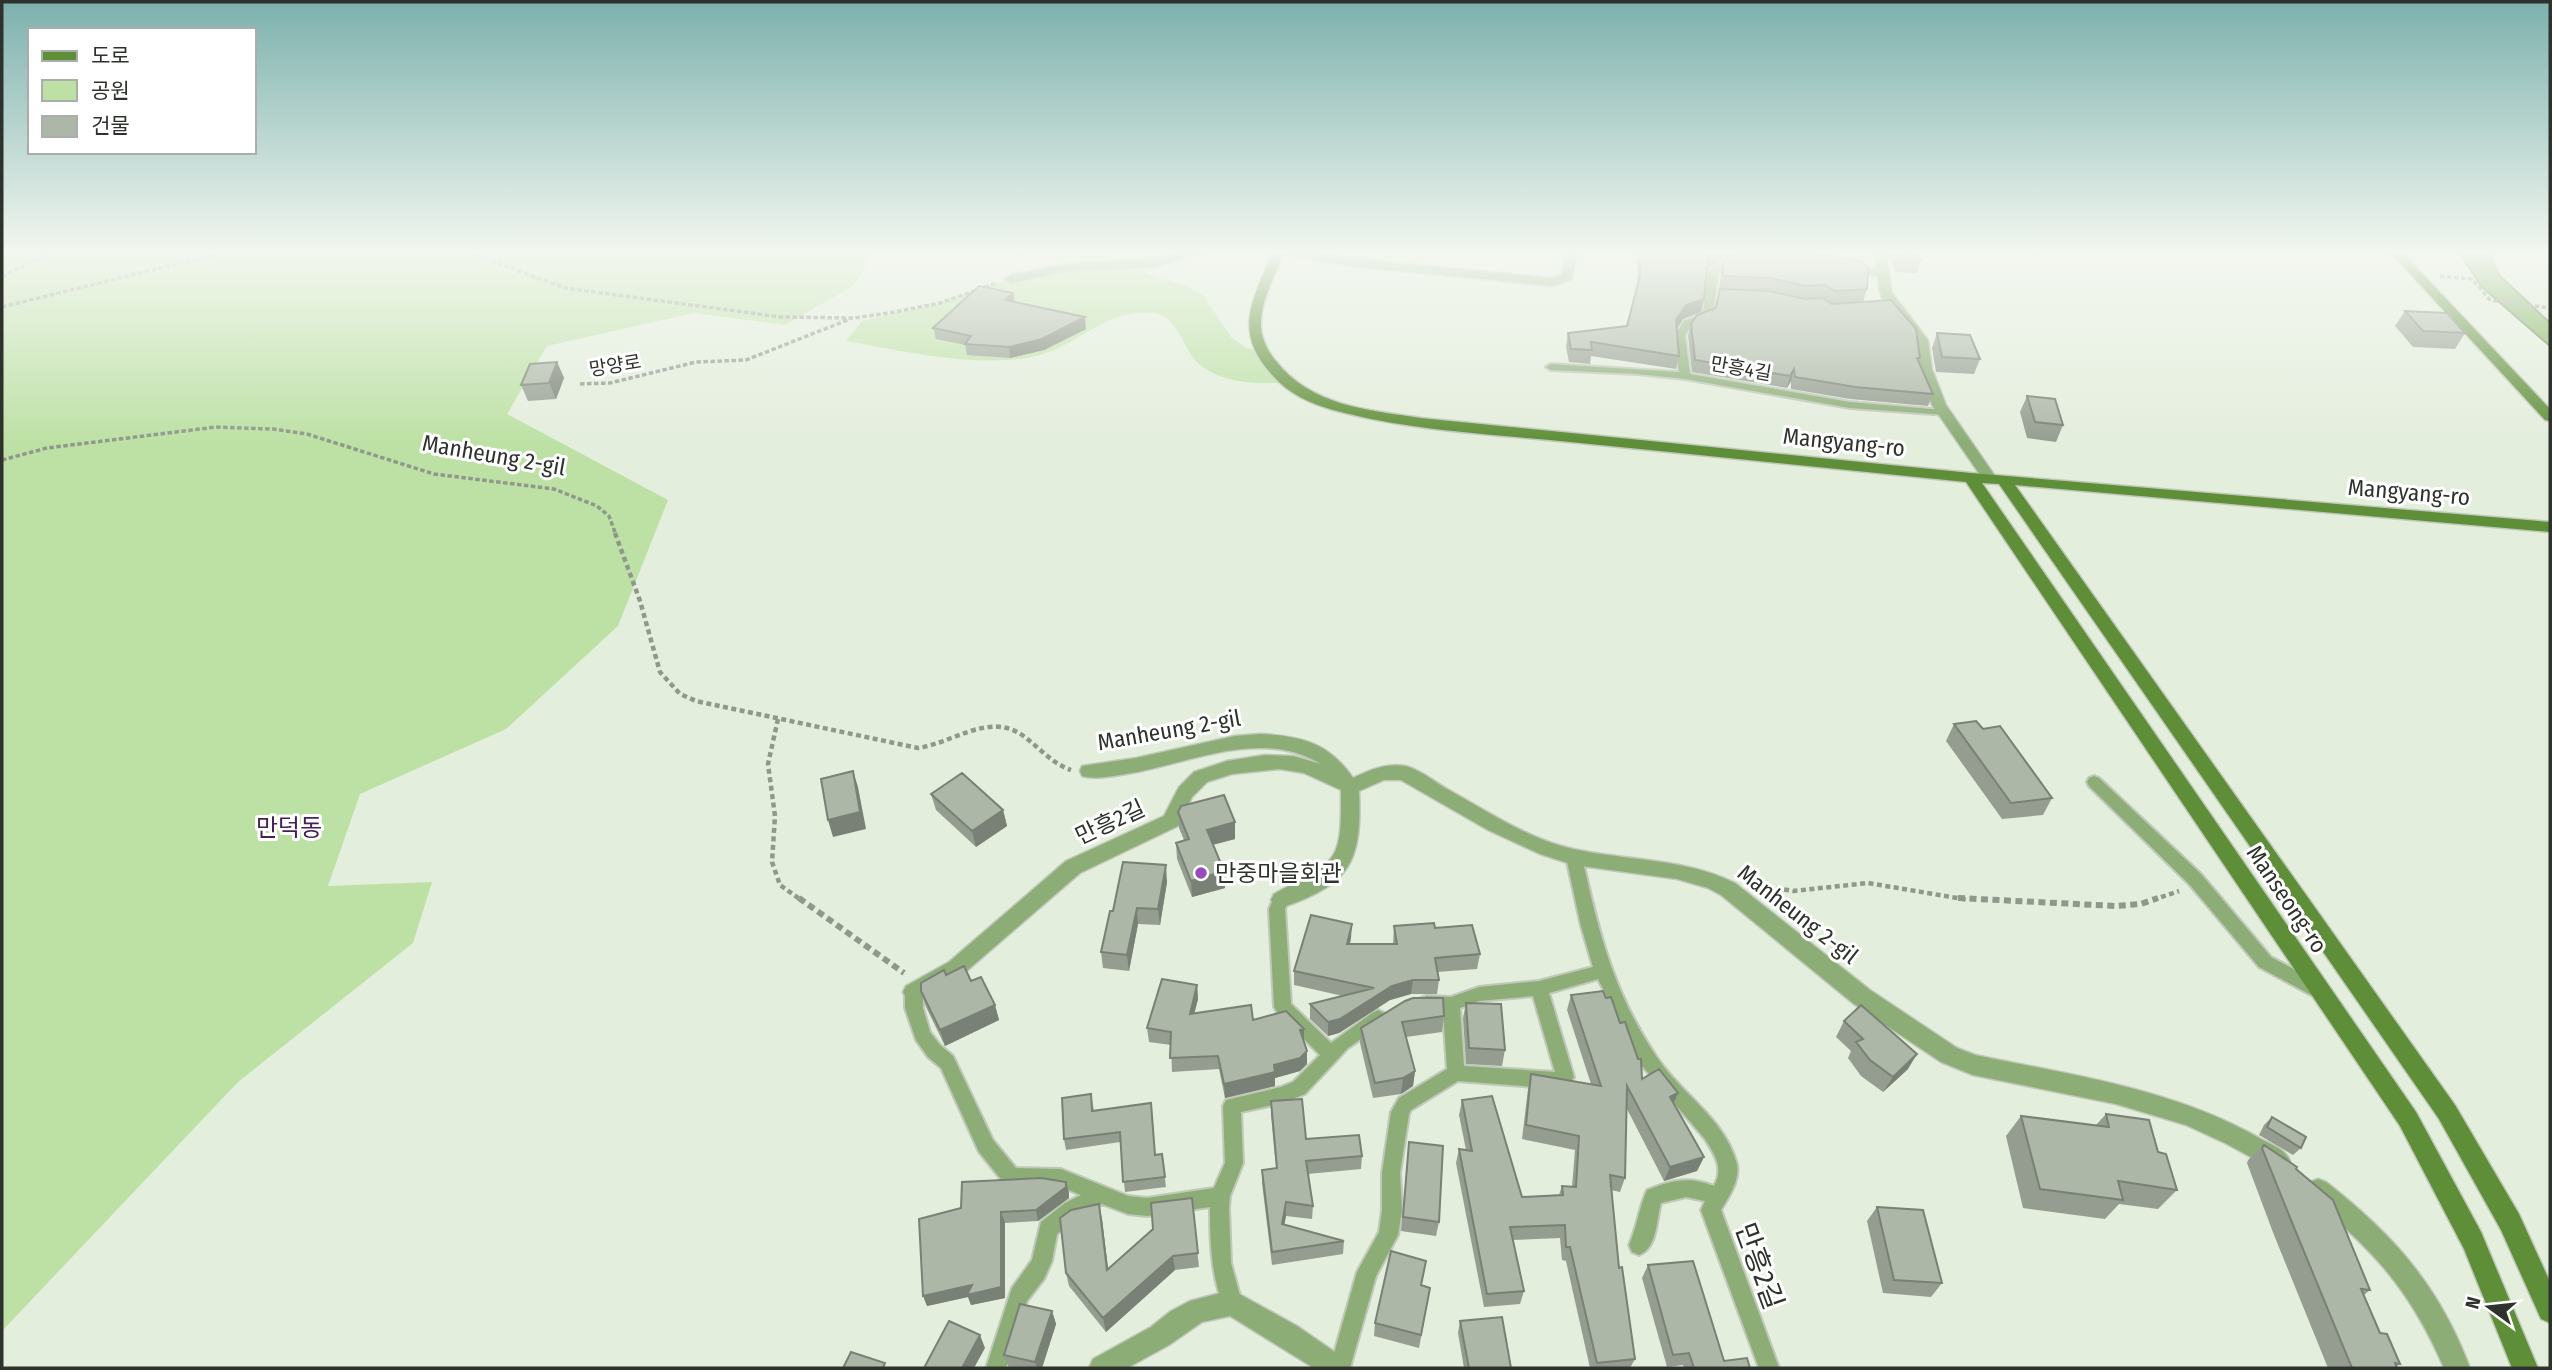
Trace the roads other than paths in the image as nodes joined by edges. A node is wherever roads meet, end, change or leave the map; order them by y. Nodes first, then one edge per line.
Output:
1 (1256, 315) edge
2 (1708, 315) edge
3 (1897, 315) edge
4 (2454, 315) edge
5 (1551, 368) dead end
6 (1685, 376) junction
7 (1943, 413) junction
8 (2550, 417) edge
9 (1988, 479) junction
10 (2550, 527) edge
11 (1089, 771) road end
12 (2094, 782) dead end
13 (1350, 787) junction
14 (1574, 857) junction
15 (1281, 900) joint
16 (1603, 971) junction
17 (1539, 988) junction
18 (2321, 991) junction
19 (914, 992) joint
20 (1451, 1004) junction
21 (1330, 1054) junction
22 (1457, 1073) junction
23 (1101, 1194) junction
24 (1220, 1196) junction
25 (1717, 1197) junction
26 (1639, 1245) dead end
27 (1232, 1304) junction
28 (2550, 1310) edge
29 (996, 1368) edge
30 (1102, 1368) edge
31 (1338, 1368) edge
32 (1769, 1368) edge
33 (2457, 1368) edge
34 (2525, 1368) edge

1 - 9 main road, Mangyang-ro
2 - 6 lane, 만흥4길
3 - 7 street
4 - 8 main road
5 - 6 lane
6 - 7 lane, 만흥4길
7 - 9 street
9 - 10 main road, Mangyang-ro
9 - 18 main road, Manseong-ro
9 - 28 main road, Manseong-ro
11 - 13 street, Manheung 2-gil
12 - 18 lane
13 - 14 street, Manheung 2-gil
13 - 15 street
13 - 19 street, 만흥2길
14 - 16 lane, 만흥2길
14 - 33 street, Manheung 2-gil
15 - 21 lane
16 - 17 lane
16 - 25 lane, 만흥2길
17 - 20 lane
17 - 22 lane
18 - 34 main road, Manseong-ro
19 - 23 lane
20 - 21 lane
20 - 22 lane
21 - 24 lane
22 - 31 lane
23 - 24 lane
23 - 29 lane
24 - 27 lane
25 - 26 lane
25 - 32 lane, 만흥2길
27 - 30 street
27 - 31 street

